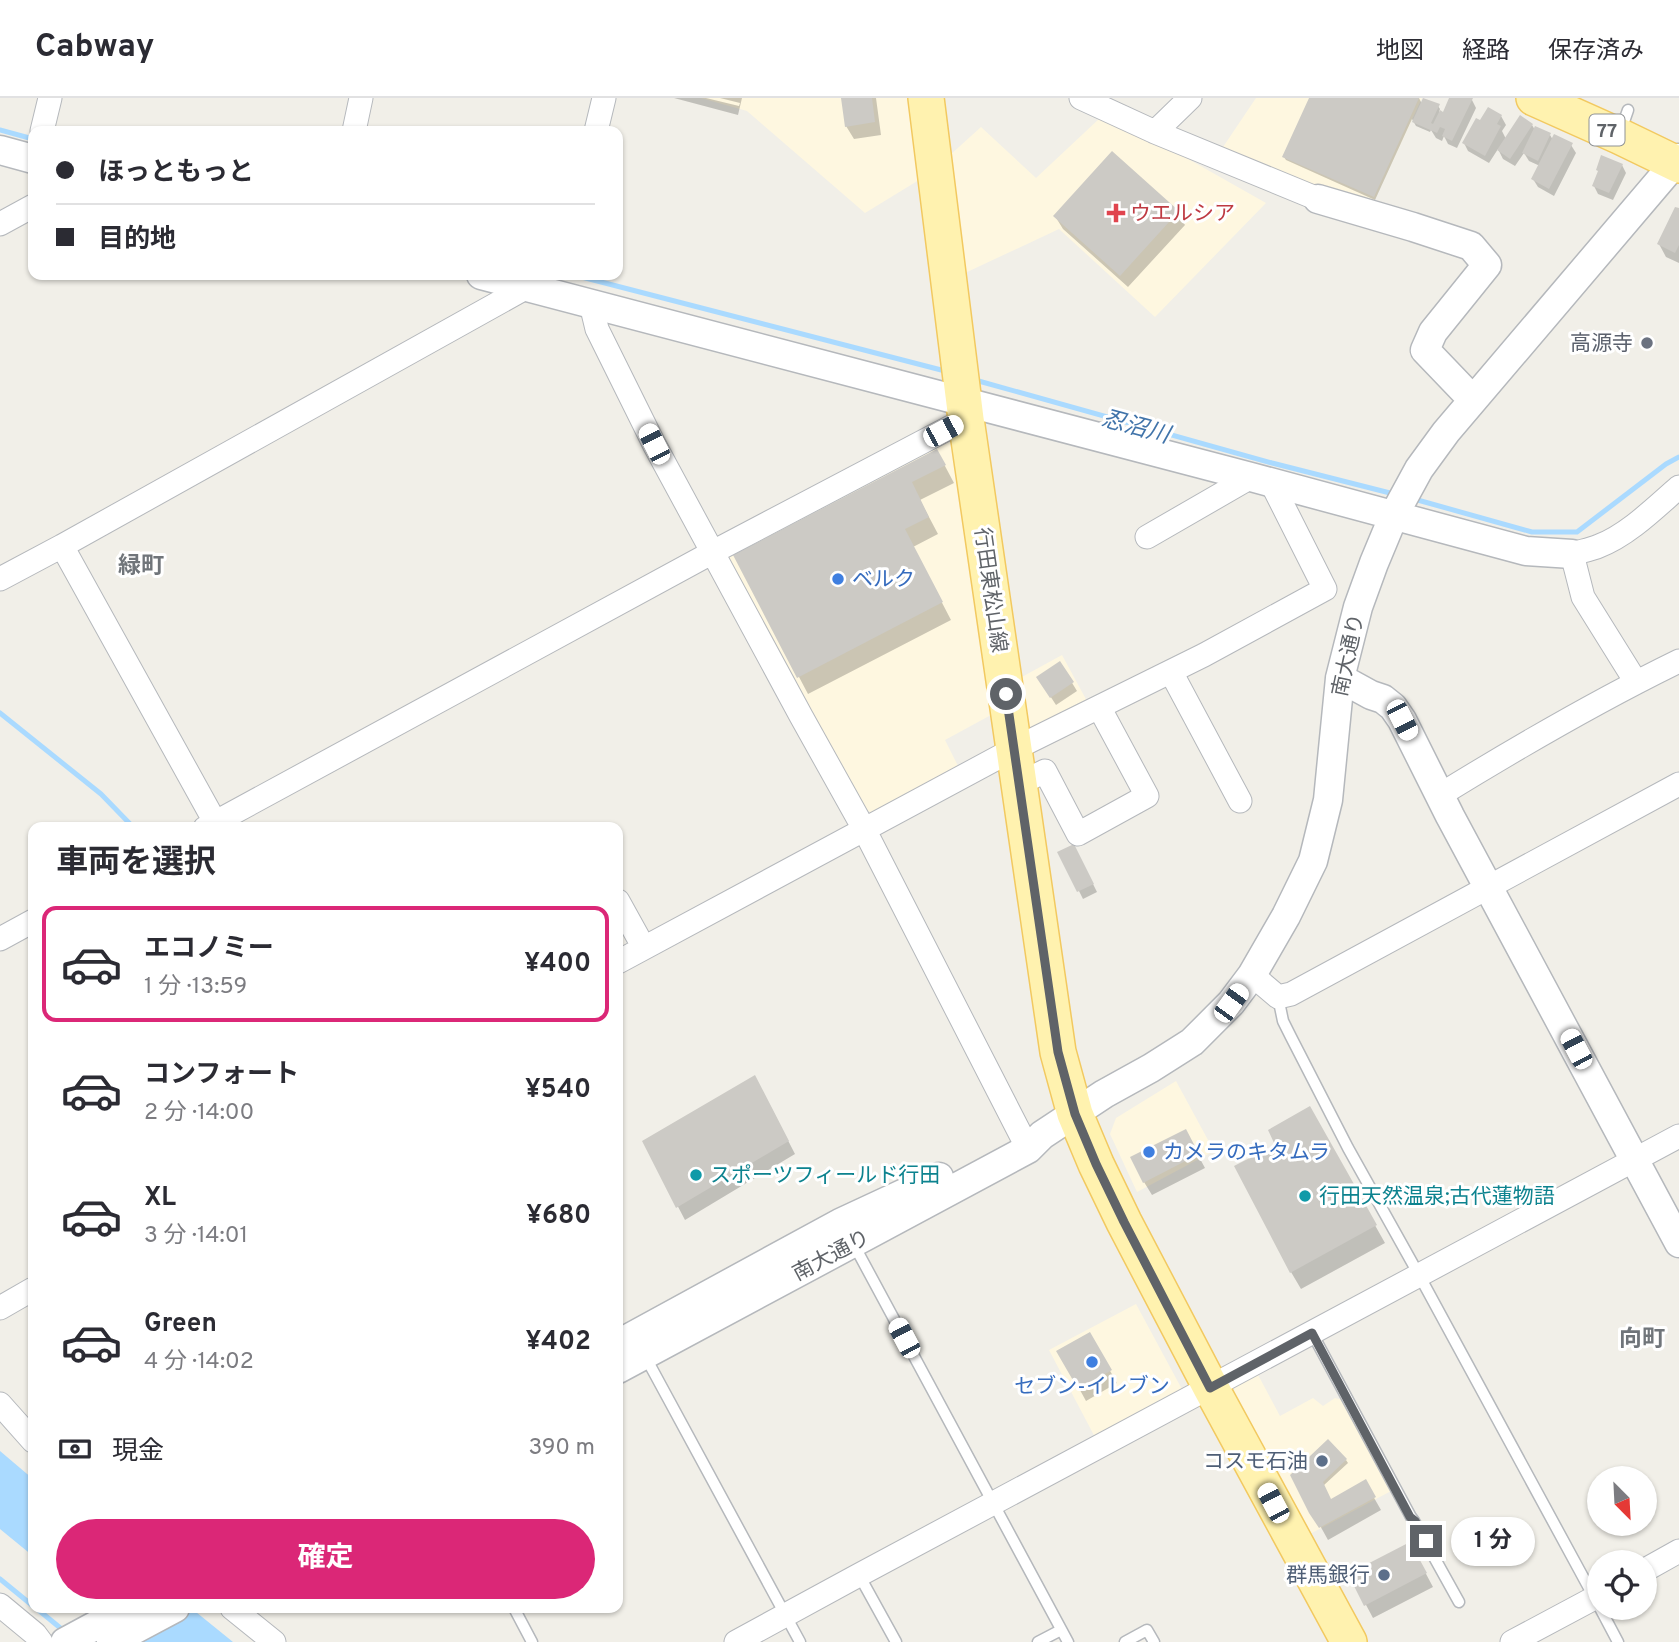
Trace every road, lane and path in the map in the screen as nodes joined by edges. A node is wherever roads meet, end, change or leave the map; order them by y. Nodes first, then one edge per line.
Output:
1 (50, 98) edge
2 (361, 98) edge
3 (604, 98) edge
4 (926, 98) edge
5 (1082, 98) edge
6 (1190, 98) edge
7 (1534, 98) edge
8 (43, 126) edge
9 (355, 126) edge
10 (597, 126) edge
11 (1155, 132) junction
12 (0, 150) edge
13 (28, 158) edge
14 (1678, 162) edge
15 (1318, 199) joint
16 (28, 209) edge
17 (0, 224) edge
18 (500, 280) edge
19 (560, 284) edge
20 (527, 287) junction
21 (591, 304) junction
22 (1472, 399) junction
23 (965, 410) junction
24 (1261, 479) junction
25 (1679, 487) edge
26 (1394, 515) junction
27 (1147, 537) dead end
28 (62, 546) junction
29 (713, 552) junction
30 (1572, 554) junction
31 (0, 579) edge
32 (1679, 661) edge
33 (1171, 672) junction
34 (1340, 678) junction
35 (1636, 682) junction
36 (1099, 707) junction
37 (1014, 749) junction
38 (1019, 784) junction
39 (1679, 784) edge
40 (1440, 795) junction
41 (1240, 801) dead end
42 (208, 822) edge
43 (216, 822) edge
44 (864, 828) junction
45 (1489, 886) junction
46 (623, 910) edge
47 (28, 924) edge
48 (0, 939) edge
49 (644, 948) junction
50 (623, 959) edge
51 (1252, 975) junction
52 (1278, 997) junction
53 (1075, 1114) junction
54 (1679, 1136) edge
55 (1032, 1137) junction
56 (1635, 1161) junction
57 (847, 1233) junction
58 (1679, 1243) edge
59 (1419, 1275) junction
60 (28, 1292) edge
61 (0, 1308) edge
62 (1312, 1333) junction
63 (632, 1344) edge
64 (623, 1361) edge
65 (1210, 1388) junction
66 (0, 1405) edge
67 (28, 1436) edge
68 (994, 1503) junction
69 (1679, 1551) edge
70 (1657, 1563) edge
71 (859, 1575) junction
72 (1587, 1582) edge
73 (1459, 1602) dead end
74 (0, 1605) edge
75 (1587, 1607) edge
76 (122, 1613) edge
77 (161, 1613) edge
78 (238, 1613) edge
79 (517, 1613) edge
80 (786, 1615) junction
81 (1607, 1620) edge
82 (1060, 1629) junction
83 (93, 1637) edge
84 (41, 1642) edge
85 (274, 1642) edge
86 (532, 1642) edge
87 (736, 1642) edge
88 (800, 1642) edge
89 (896, 1642) edge
90 (1038, 1642) edge
91 (1068, 1642) edge
92 (1125, 1642) edge
93 (1154, 1642) edge
94 (1349, 1642) edge
95 (1512, 1642) edge
96 (1618, 1642) edge

1 - 8 street
2 - 9 street
3 - 10 street
4 - 23 main road, 行田東松山線
5 - 11 street
6 - 11 street
7 - 14 main road, 77
11 - 15 street
12 - 13 street
14 - 22 street, 南大通り
15 - 22 street
16 - 17 street
18 - 20 street
19 - 20 street
19 - 21 street
20 - 28 street
21 - 23 street
21 - 29 street
22 - 26 street, 南大通り
23 - 24 street
23 - 29 street
23 - 37 main road, 行田東松山線
24 - 26 street
24 - 27 street
24 - 33 street
25 - 30 street
26 - 30 street
26 - 34 street, 南大通り
28 - 31 street
28 - 42 street
29 - 43 street
29 - 44 street
30 - 35 street
32 - 35 street
33 - 36 street
33 - 41 street
34 - 40 street
34 - 51 street, 南大通り
35 - 40 street
36 - 37 street
36 - 38 street
37 - 38 main road, 行田東松山線
37 - 44 street
38 - 53 main road, 行田東松山線
39 - 45 street
40 - 45 street
44 - 49 street
44 - 55 street
45 - 52 street
45 - 56 street
46 - 49 street
47 - 48 street
49 - 50 street
51 - 52 street
51 - 53 street, 南大通り
52 - 59 lane
53 - 55 street, 南大通り
53 - 65 main road, 行田東松山線
54 - 56 street
55 - 57 street, 南大通り
56 - 58 street
56 - 59 street
57 - 63 street, 南大通り
57 - 68 lane
59 - 62 street
59 - 72 lane
60 - 61 street
62 - 65 street
62 - 73 lane
63 - 64 street, 南大通り
63 - 80 lane
65 - 68 street
65 - 94 main road, 行田東松山線
66 - 67 street
68 - 71 street
68 - 82 lane
69 - 70 street
71 - 80 street
71 - 89 lane
74 - 84 street
75 - 95 street
76 - 83 street
77 - 83 street
78 - 85 street
79 - 86 lane
80 - 87 street
80 - 88 lane
81 - 96 lane
82 - 90 lane
82 - 91 lane
92 - 93 lane

